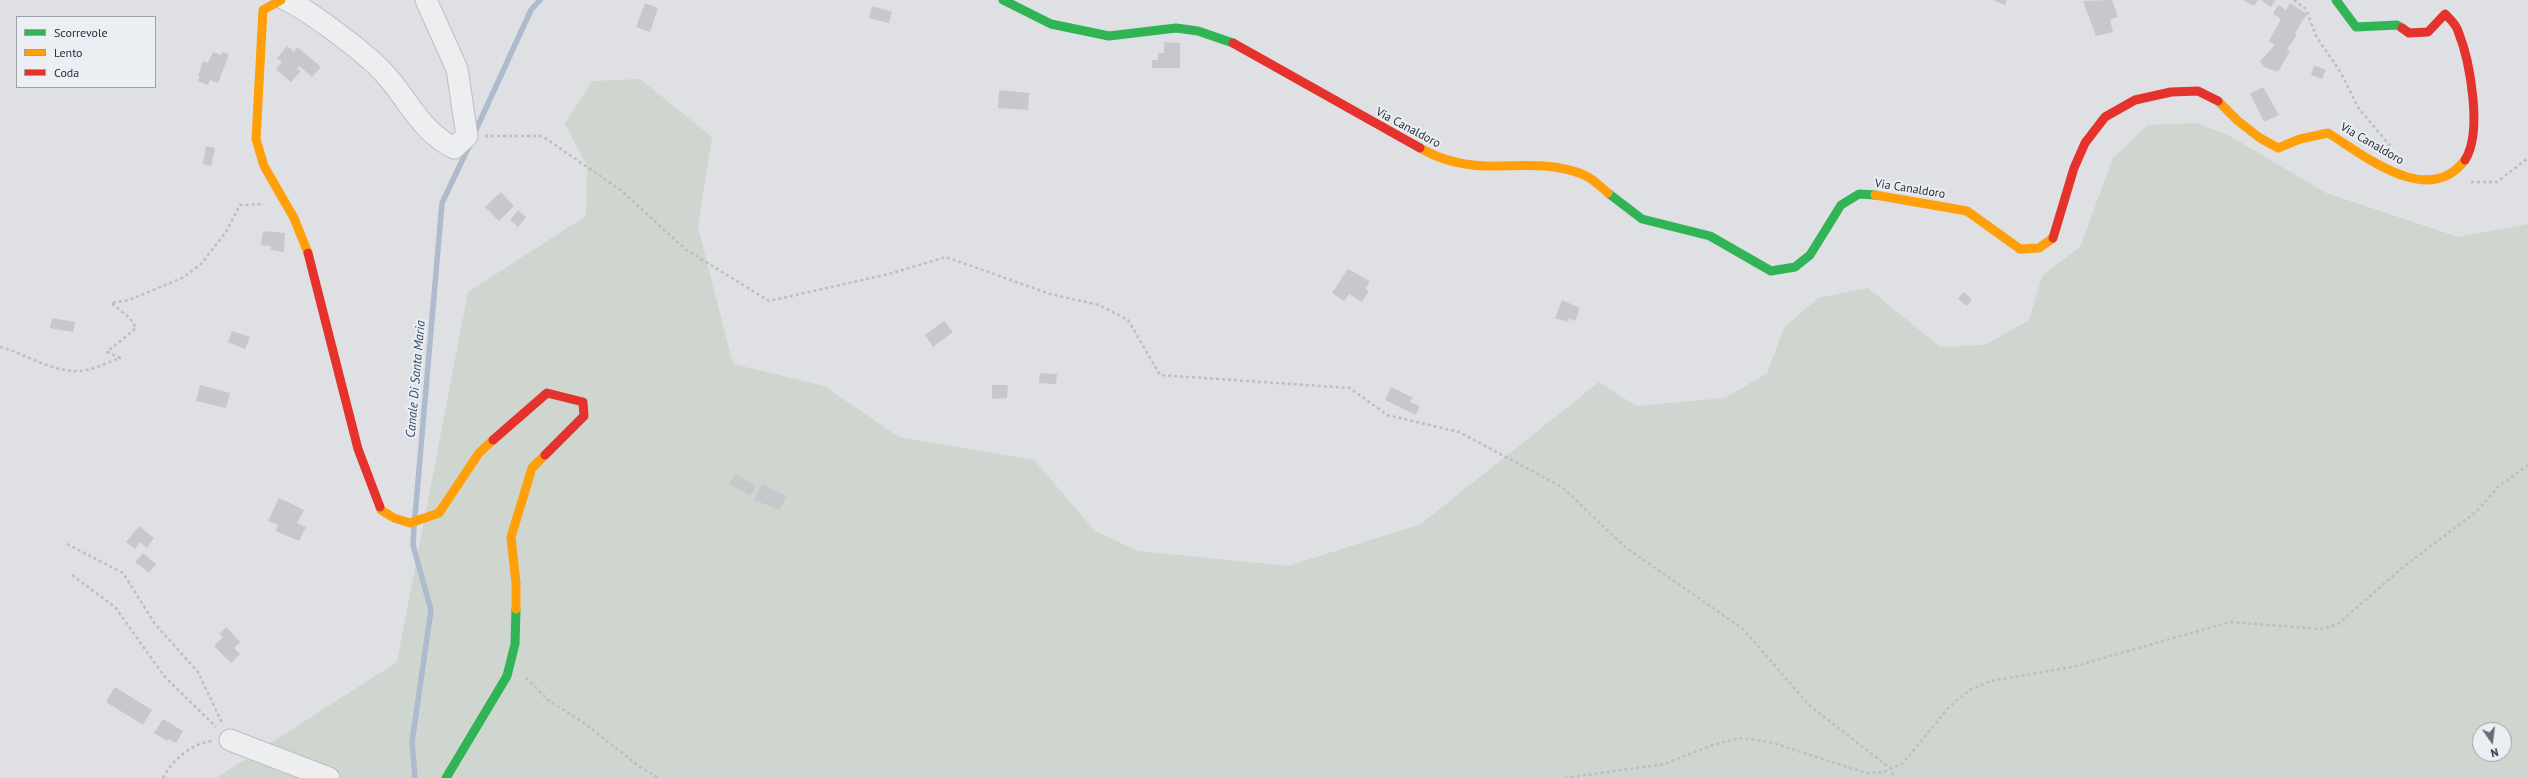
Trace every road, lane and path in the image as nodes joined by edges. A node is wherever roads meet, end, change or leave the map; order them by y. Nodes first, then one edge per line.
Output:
1 (281, 0) edge
2 (286, 0) edge
3 (426, 0) edge
4 (1003, 0) edge
5 (2294, 0) edge
6 (2336, 0) edge
7 (467, 136) junction
8 (2397, 152) dead end
9 (285, 202) junction
10 (0, 347) edge
11 (2528, 465) edge
12 (67, 544) dead end
13 (72, 575) dead end
14 (511, 663) junction
15 (230, 740) junction
16 (1891, 769) junction
17 (162, 778) edge
18 (329, 778) edge
19 (446, 778) edge
20 (659, 778) edge
21 (1565, 778) edge
22 (1894, 778) edge

1 - 9 street
2 - 7 street
3 - 7 street
4 - 6 street, Via Canaldoro
5 - 8 path
7 - 16 path
9 - 10 path
9 - 14 street
11 - 16 path
12 - 15 path
13 - 15 path
14 - 19 street
14 - 20 path
15 - 17 path
15 - 18 street
16 - 21 path
16 - 22 path

